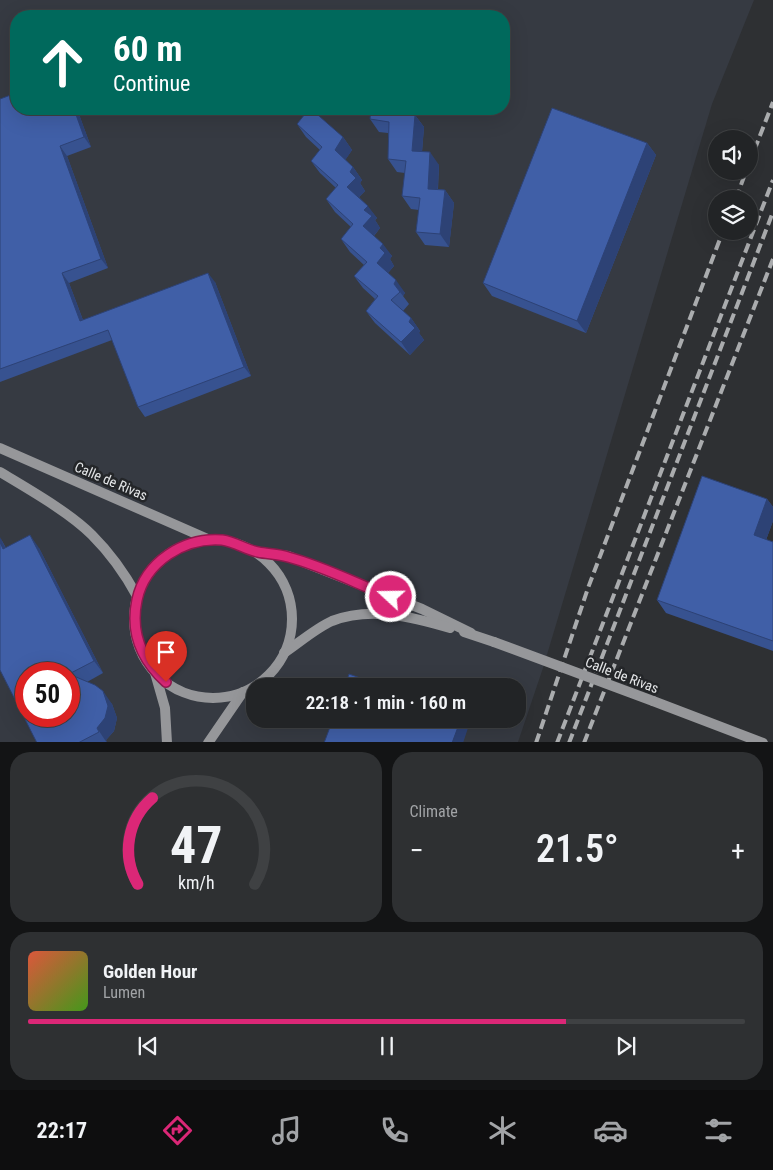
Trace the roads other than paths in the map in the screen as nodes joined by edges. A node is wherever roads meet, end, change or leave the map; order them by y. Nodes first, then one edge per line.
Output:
1 (0, 448) edge
2 (0, 472) edge
3 (211, 540) junction
4 (256, 552) junction
5 (137, 596) junction
6 (471, 633) junction
7 (284, 653) junction
8 (155, 672) junction
9 (243, 691) junction
10 (167, 742) edge
11 (208, 742) edge
12 (763, 742) edge

1 - 3 main road, Calle de Rivas
2 - 5 main road
3 - 4 main road
3 - 5 main road
4 - 6 main road, Calle de Rivas
4 - 7 main road
5 - 8 main road
6 - 7 main road, Calle de Rivas
6 - 12 main road, Calle de Rivas, bridge
7 - 9 main road
8 - 9 main road
8 - 10 main road
9 - 11 main road

